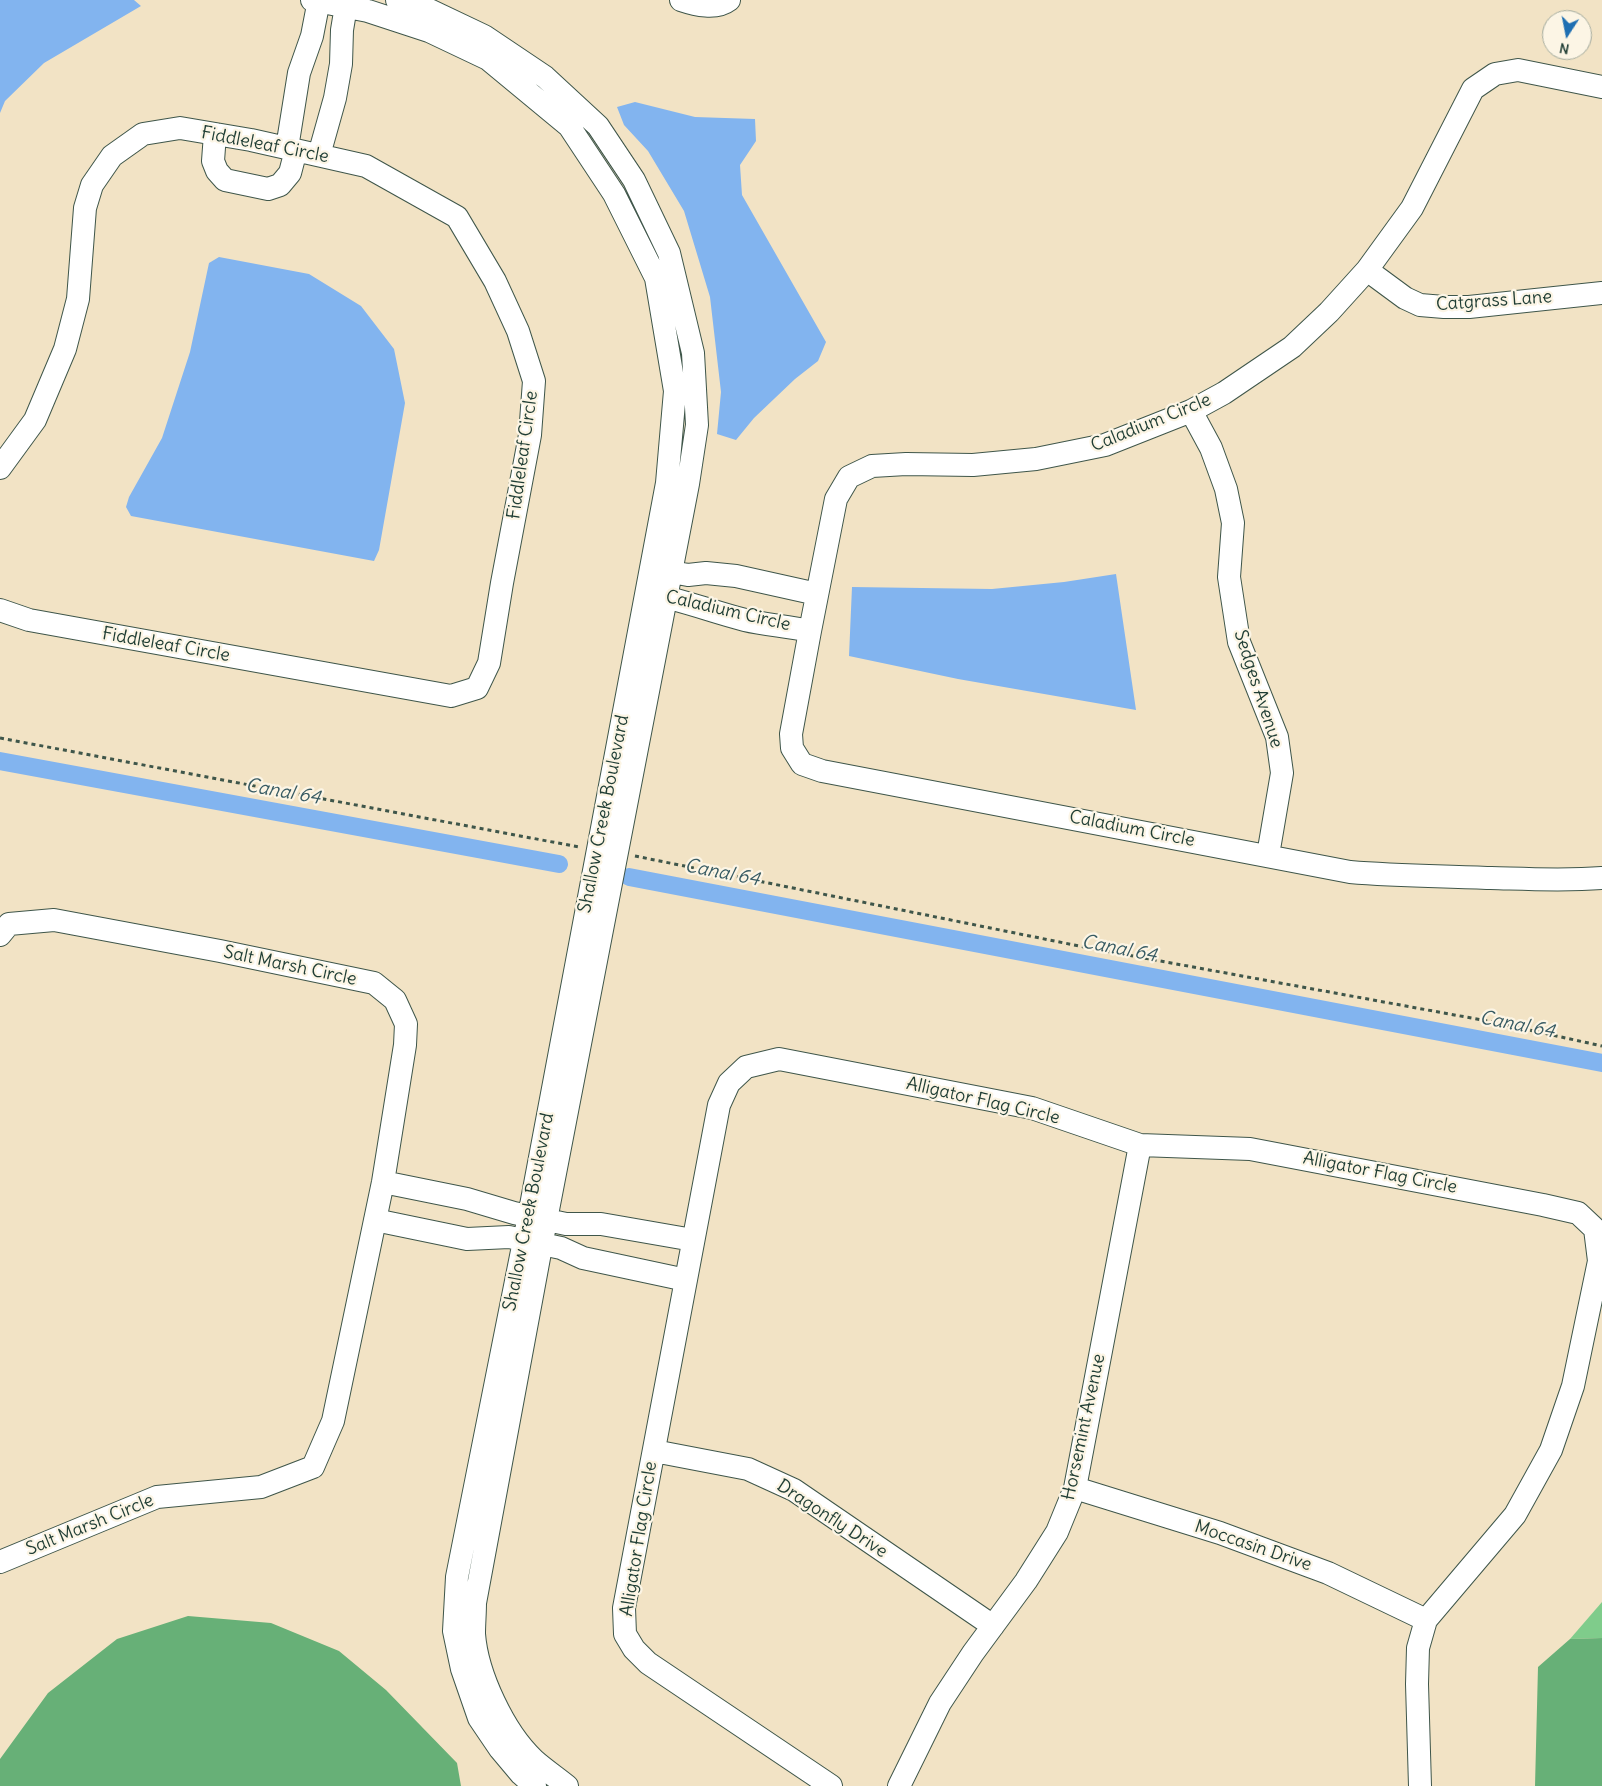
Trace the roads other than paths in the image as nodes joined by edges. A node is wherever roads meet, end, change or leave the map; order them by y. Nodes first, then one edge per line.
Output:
1 (316, 0) edge
2 (397, 0) edge
3 (681, 0) edge
4 (729, 0) edge
5 (347, 3) edge
6 (1602, 87) edge
7 (215, 134) junction
8 (291, 149) junction
9 (319, 156) junction
10 (1367, 270) junction
11 (1602, 293) edge
12 (1191, 411) junction
13 (0, 468) edge
14 (660, 570) junction
15 (817, 594) junction
16 (656, 595) junction
17 (0, 610) edge
18 (810, 631) junction
19 (1268, 855) junction
20 (1602, 878) edge
21 (0, 935) edge
22 (1140, 1144) junction
23 (383, 1182) junction
24 (537, 1218) junction
25 (375, 1220) junction
26 (693, 1240) junction
27 (533, 1242) junction
28 (686, 1280) junction
29 (654, 1451) junction
30 (1074, 1488) junction
31 (0, 1562) edge
32 (1426, 1620) junction
33 (993, 1626) junction
34 (535, 1786) edge
35 (567, 1786) edge
36 (831, 1786) edge
37 (899, 1786) edge
38 (1420, 1786) edge

1 - 5 street, Shallow Creek Boulevard
1 - 8 street
2 - 14 street, Shallow Creek Boulevard
3 - 4 street
5 - 9 street
5 - 14 street, Shallow Creek Boulevard
6 - 10 street, Caladium Circle
7 - 8 street, Fiddleleaf Circle
7 - 8 street
7 - 13 street, Fiddleleaf Circle
8 - 9 street, Fiddleleaf Circle
9 - 17 street, Fiddleleaf Circle
10 - 11 street, Catgrass Lane
10 - 12 street, Caladium Circle
12 - 15 street, Caladium Circle
12 - 19 street, Sedges Avenue
14 - 15 street, Caladium Circle
14 - 16 street, Shallow Creek Boulevard
15 - 18 street, Caladium Circle
16 - 18 street, Caladium Circle
16 - 24 street, Shallow Creek Boulevard
18 - 19 street, Caladium Circle
19 - 20 street, Caladium Circle
21 - 23 street, Salt Marsh Circle
22 - 26 street, Alligator Flag Circle
22 - 30 street, Horsemint Avenue
22 - 32 street, Alligator Flag Circle
23 - 24 street
23 - 25 street, Salt Marsh Circle
24 - 26 street
24 - 27 street, Shallow Creek Boulevard
25 - 27 street
25 - 31 street, Salt Marsh Circle
26 - 28 street, Alligator Flag Circle
27 - 28 street
27 - 34 street, Shallow Creek Boulevard
27 - 35 street, Shallow Creek Boulevard
28 - 29 street, Alligator Flag Circle
29 - 33 street, Dragonfly Drive
29 - 36 street, Alligator Flag Circle
30 - 32 street, Moccasin Drive
30 - 33 street, Horsemint Avenue
32 - 38 street, Alligator Flag Circle
33 - 37 street, Horsemint Avenue

